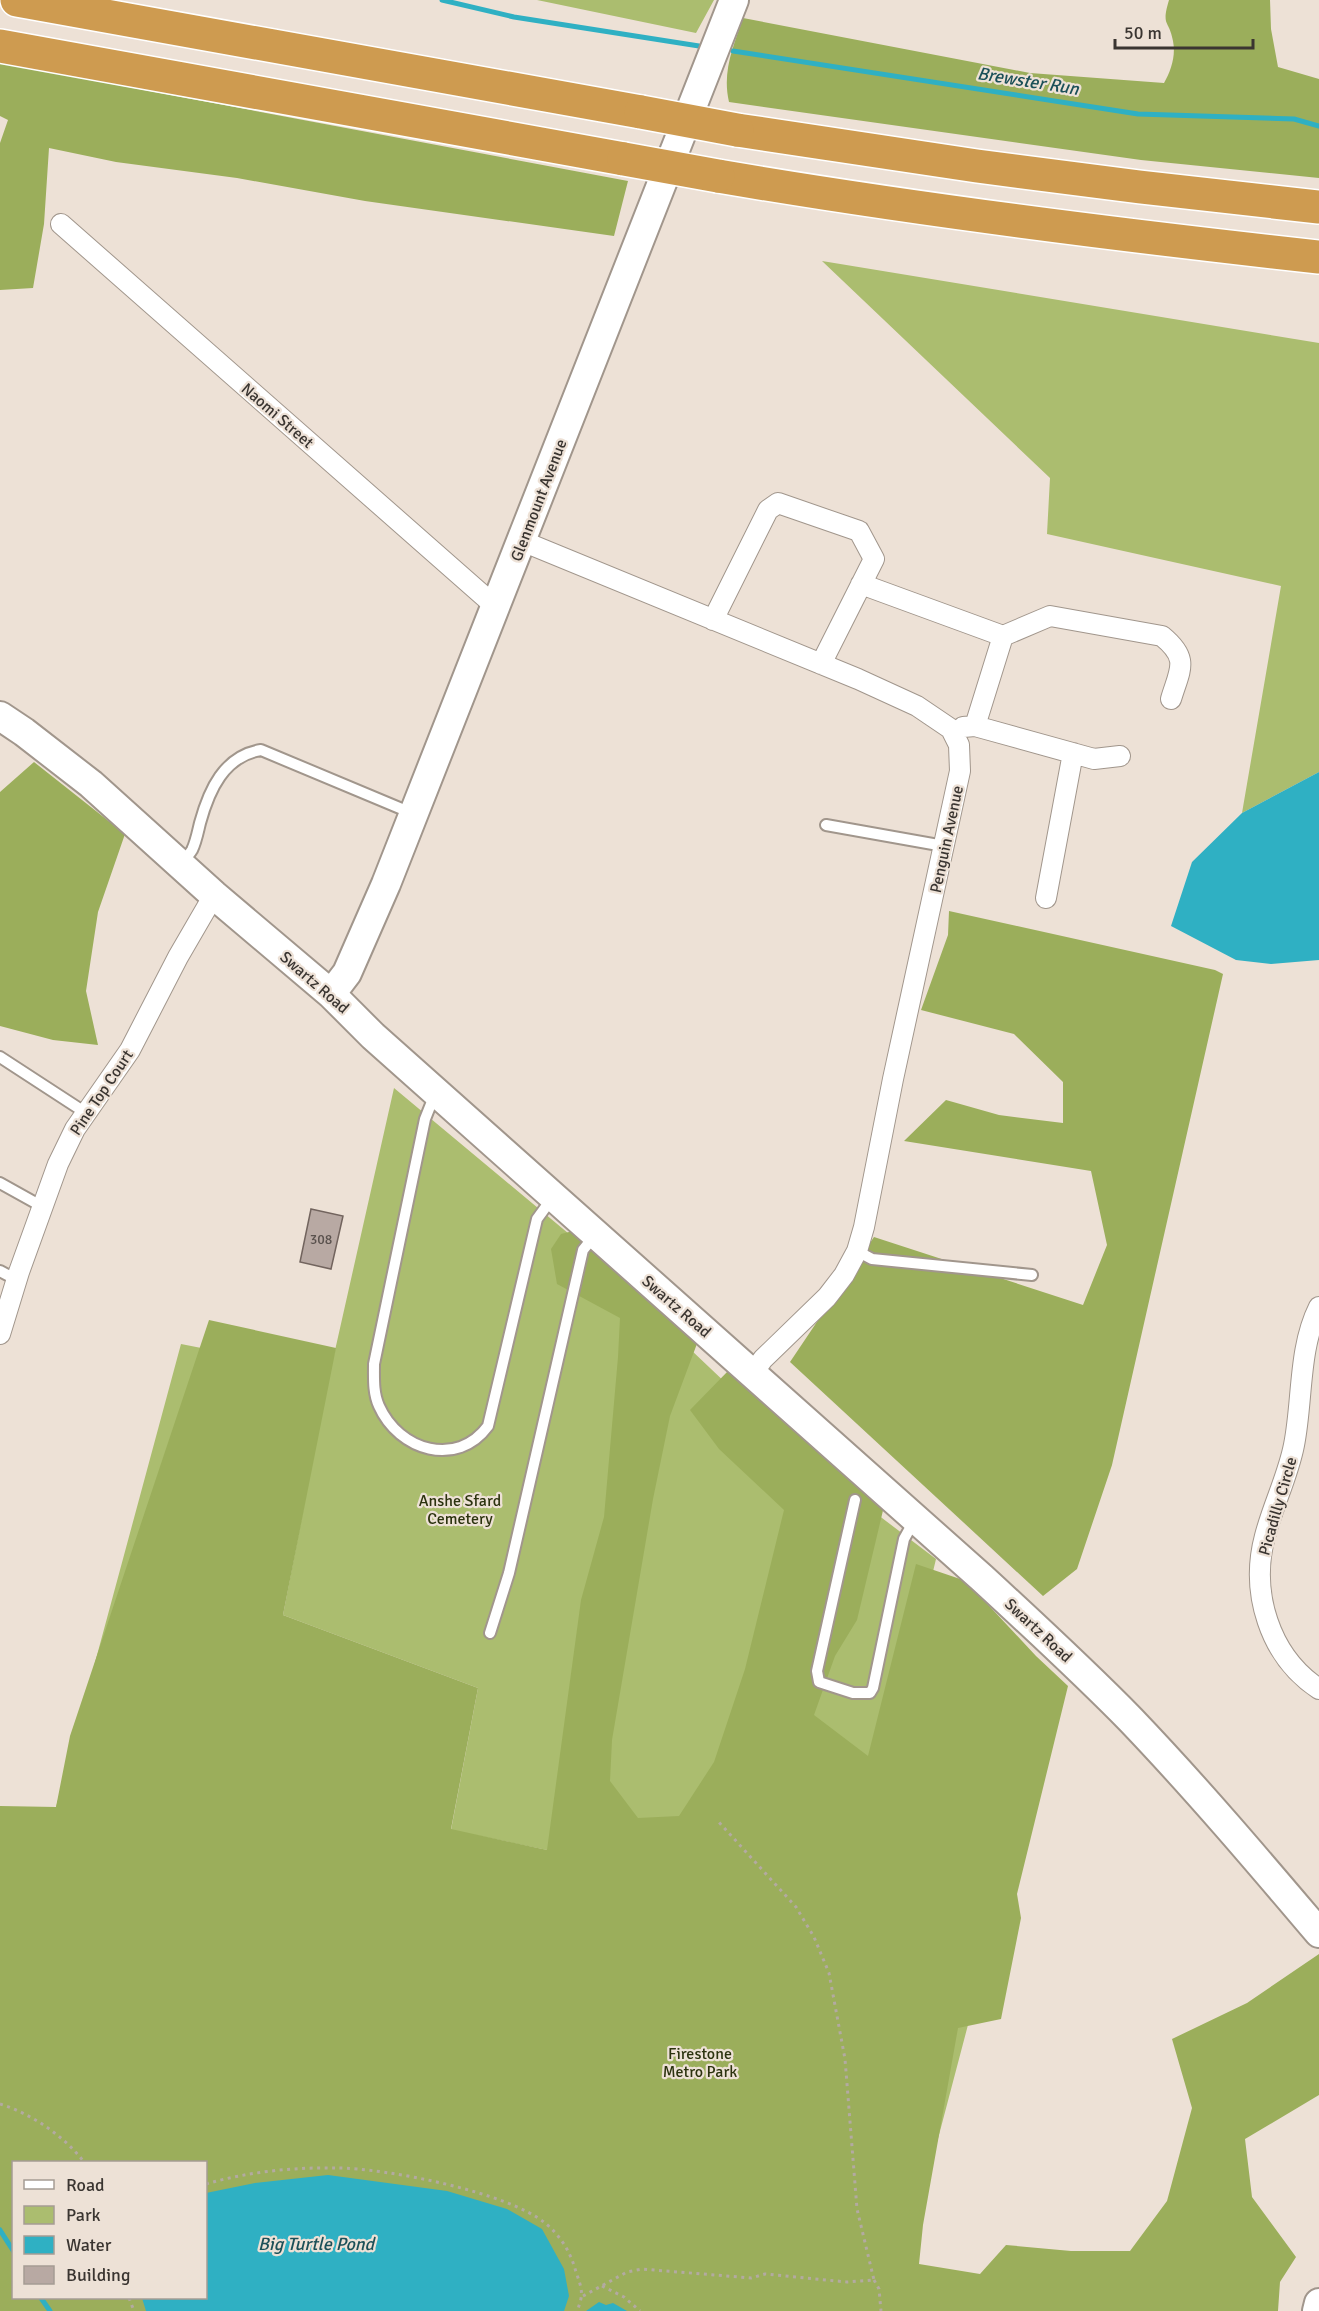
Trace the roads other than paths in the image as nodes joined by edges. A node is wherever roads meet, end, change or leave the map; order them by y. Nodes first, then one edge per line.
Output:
1 (17, 0) edge
2 (734, 0) edge
3 (0, 46) edge
4 (1319, 207) edge
5 (61, 224) dead end
6 (1319, 257) edge
7 (522, 541) junction
8 (861, 584) junction
9 (495, 606) junction
10 (713, 620) junction
11 (1003, 636) junction
12 (821, 664) junction
13 (1171, 699) dead end
14 (0, 716) edge
15 (975, 726) junction
16 (951, 729) junction
17 (1073, 753) junction
18 (1120, 756) dead end
19 (414, 814) junction
20 (826, 825) dead end
21 (944, 846) junction
22 (180, 865) junction
23 (214, 895) junction
24 (1046, 898) dead end
25 (331, 994) junction
26 (0, 1057) edge
27 (436, 1091) junction
28 (86, 1113) junction
29 (0, 1183) edge
30 (554, 1196) junction
31 (43, 1207) junction
32 (596, 1234) junction
33 (856, 1251) junction
34 (8, 1275) edge
35 (1032, 1275) dead end
36 (1319, 1307) edge
37 (0, 1334) edge
38 (753, 1373) junction
39 (855, 1500) dead end
40 (916, 1518) junction
41 (490, 1633) dead end
42 (1319, 1689) edge
43 (1319, 1933) edge
44 (1319, 2303) edge
45 (1317, 2311) edge

1 - 4 highway, bridge
2 - 7 street, Glenmount Avenue
3 - 6 highway, bridge
5 - 9 street, Naomi Street
7 - 9 street, Glenmount Avenue
7 - 10 street
8 - 10 street
8 - 11 street
8 - 12 street
9 - 19 street, Glenmount Avenue
10 - 12 street
11 - 13 street
11 - 15 street
12 - 16 street
14 - 22 street, Swartz Road
15 - 16 street
15 - 17 street
16 - 21 street, Penguin Avenue
17 - 18 street
17 - 24 street
19 - 22 lane
19 - 25 street, Glenmount Avenue
20 - 21 lane
21 - 33 street, Penguin Avenue
22 - 23 street, Swartz Road
23 - 25 street, Swartz Road
23 - 28 street, Pine Top Court
25 - 27 street, Swartz Road
26 - 28 lane
27 - 30 street, Swartz Road
27 - 30 lane
28 - 31 street, Pine Top Court
29 - 31 lane
30 - 32 street, Swartz Road
31 - 34 street, Pine Top Court
32 - 38 street, Swartz Road
32 - 41 lane
33 - 35 lane
33 - 38 street, Penguin Avenue
34 - 37 street, Pine Top Court
36 - 42 street, Picadilly Circle
38 - 40 street, Swartz Road
39 - 40 lane
40 - 43 street, Swartz Road
44 - 45 street

